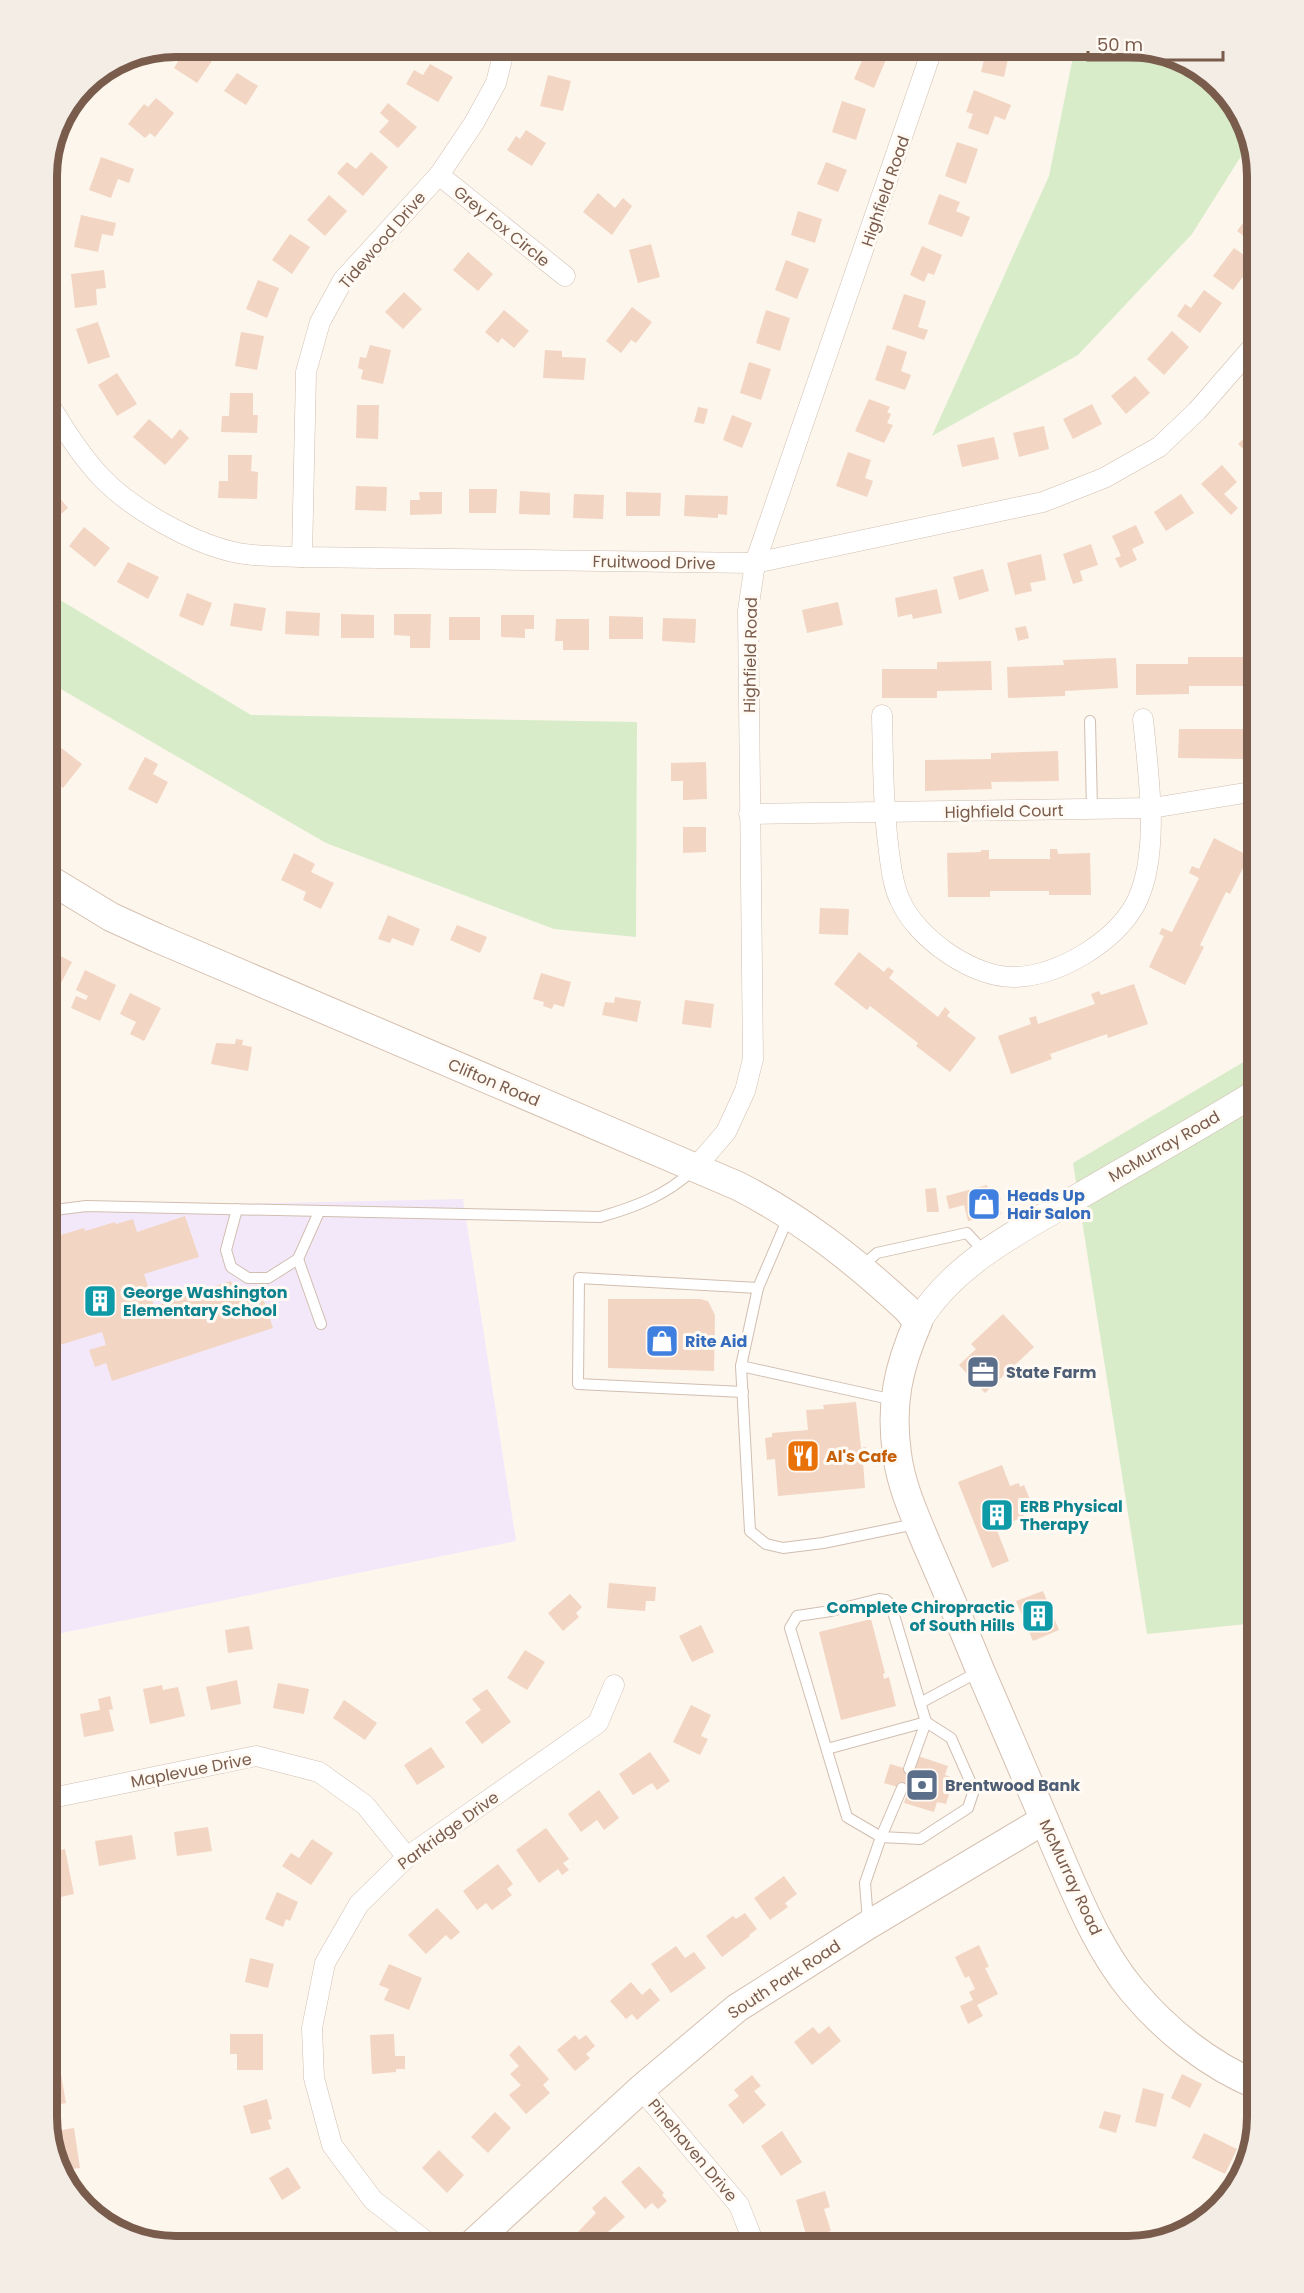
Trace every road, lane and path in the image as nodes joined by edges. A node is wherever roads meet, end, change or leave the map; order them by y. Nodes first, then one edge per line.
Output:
1 (502, 57) edge
2 (930, 57) edge
3 (439, 175) junction
4 (565, 276) dead end
5 (1247, 358) edge
6 (57, 417) edge
7 (302, 557) junction
8 (755, 563) junction
9 (882, 715) dead end
10 (1143, 719) dead end
11 (1090, 721) dead end
12 (1247, 793) edge
13 (1152, 808) junction
14 (1092, 809) junction
15 (884, 813) junction
16 (749, 814) junction
17 (57, 884) edge
18 (1247, 1098) edge
19 (695, 1168) junction
20 (237, 1209) junction
21 (57, 1210) edge
22 (319, 1212) junction
23 (790, 1215) junction
24 (986, 1254) junction
25 (298, 1259) junction
26 (860, 1268) junction
27 (758, 1288) junction
28 (918, 1322) junction
29 (321, 1324) dead end
30 (741, 1366) junction
31 (743, 1392) junction
32 (895, 1400) junction
33 (919, 1524) junction
34 (981, 1671) junction
35 (614, 1685) dead end
36 (920, 1703) junction
37 (926, 1722) junction
38 (827, 1749) junction
39 (909, 1769) dead end
40 (902, 1788) dead end
41 (57, 1797) edge
42 (1044, 1820) junction
43 (882, 1837) junction
44 (407, 1857) junction
45 (868, 1925) junction
46 (1247, 2080) edge
47 (641, 2089) junction
48 (419, 2236) edge
49 (481, 2236) edge
50 (751, 2236) edge

1 - 3 street, Tidewood Drive
2 - 8 street, Highfield Road
3 - 4 street, Grey Fox Circle
3 - 7 street, Tidewood Drive
5 - 8 street, Fruitwood Drive
6 - 7 street, Fruitwood Drive
7 - 8 street, Fruitwood Drive
8 - 16 street, Highfield Road
9 - 15 street
10 - 13 street
11 - 14 lane
12 - 13 street, Highfield Court
13 - 14 street, Highfield Court
13 - 15 street
14 - 15 street, Highfield Court
15 - 16 street, Highfield Court
16 - 19 street, Highfield Road
17 - 19 main road, Clifton Road
18 - 24 street, McMurray Road
19 - 22 lane
19 - 23 main road, Clifton Road
20 - 21 lane
20 - 22 lane
20 - 25 lane
22 - 25 lane
23 - 26 main road, Clifton Road
23 - 27 lane
24 - 26 lane
24 - 28 street, McMurray Road
25 - 29 lane
26 - 28 main road, Clifton Road
27 - 30 lane
27 - 31 lane
28 - 32 main road, McMurray Road
30 - 31 lane
30 - 32 lane
31 - 33 lane
32 - 33 main road, McMurray Road
33 - 34 main road, McMurray Road
34 - 36 lane
34 - 42 main road, McMurray Road
35 - 44 street, Parkridge Drive
36 - 37 lane
36 - 38 lane
37 - 38 lane
37 - 39 lane
37 - 43 lane
38 - 43 lane
40 - 43 lane
41 - 44 street, Maplevue Drive
42 - 45 main road, South Park Road
42 - 46 main road, McMurray Road
43 - 45 lane
44 - 48 street, Parkridge Drive
45 - 47 main road, South Park Road
47 - 49 main road, South Park Road
47 - 50 street, Pinehaven Drive

